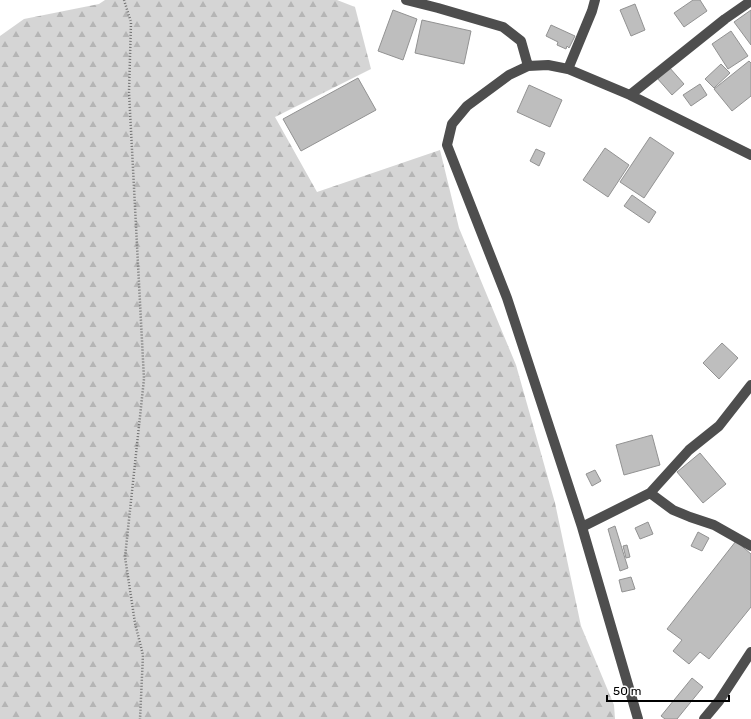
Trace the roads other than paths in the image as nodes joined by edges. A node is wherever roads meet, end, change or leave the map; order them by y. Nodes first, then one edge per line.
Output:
1 (406, 0) edge
2 (594, 0) edge
3 (751, 0) edge
4 (528, 66) junction
5 (568, 70) junction
6 (630, 95) junction
7 (751, 155) edge
8 (751, 385) edge
9 (650, 493) junction
10 (582, 527) junction
11 (751, 546) edge
12 (751, 652) edge
13 (638, 719) edge
14 (704, 719) edge

1 - 4 street
2 - 5 street
3 - 6 street
4 - 5 street
4 - 10 street
5 - 6 street
6 - 7 street
8 - 9 street
9 - 10 street
9 - 11 street
10 - 13 street
12 - 14 street

